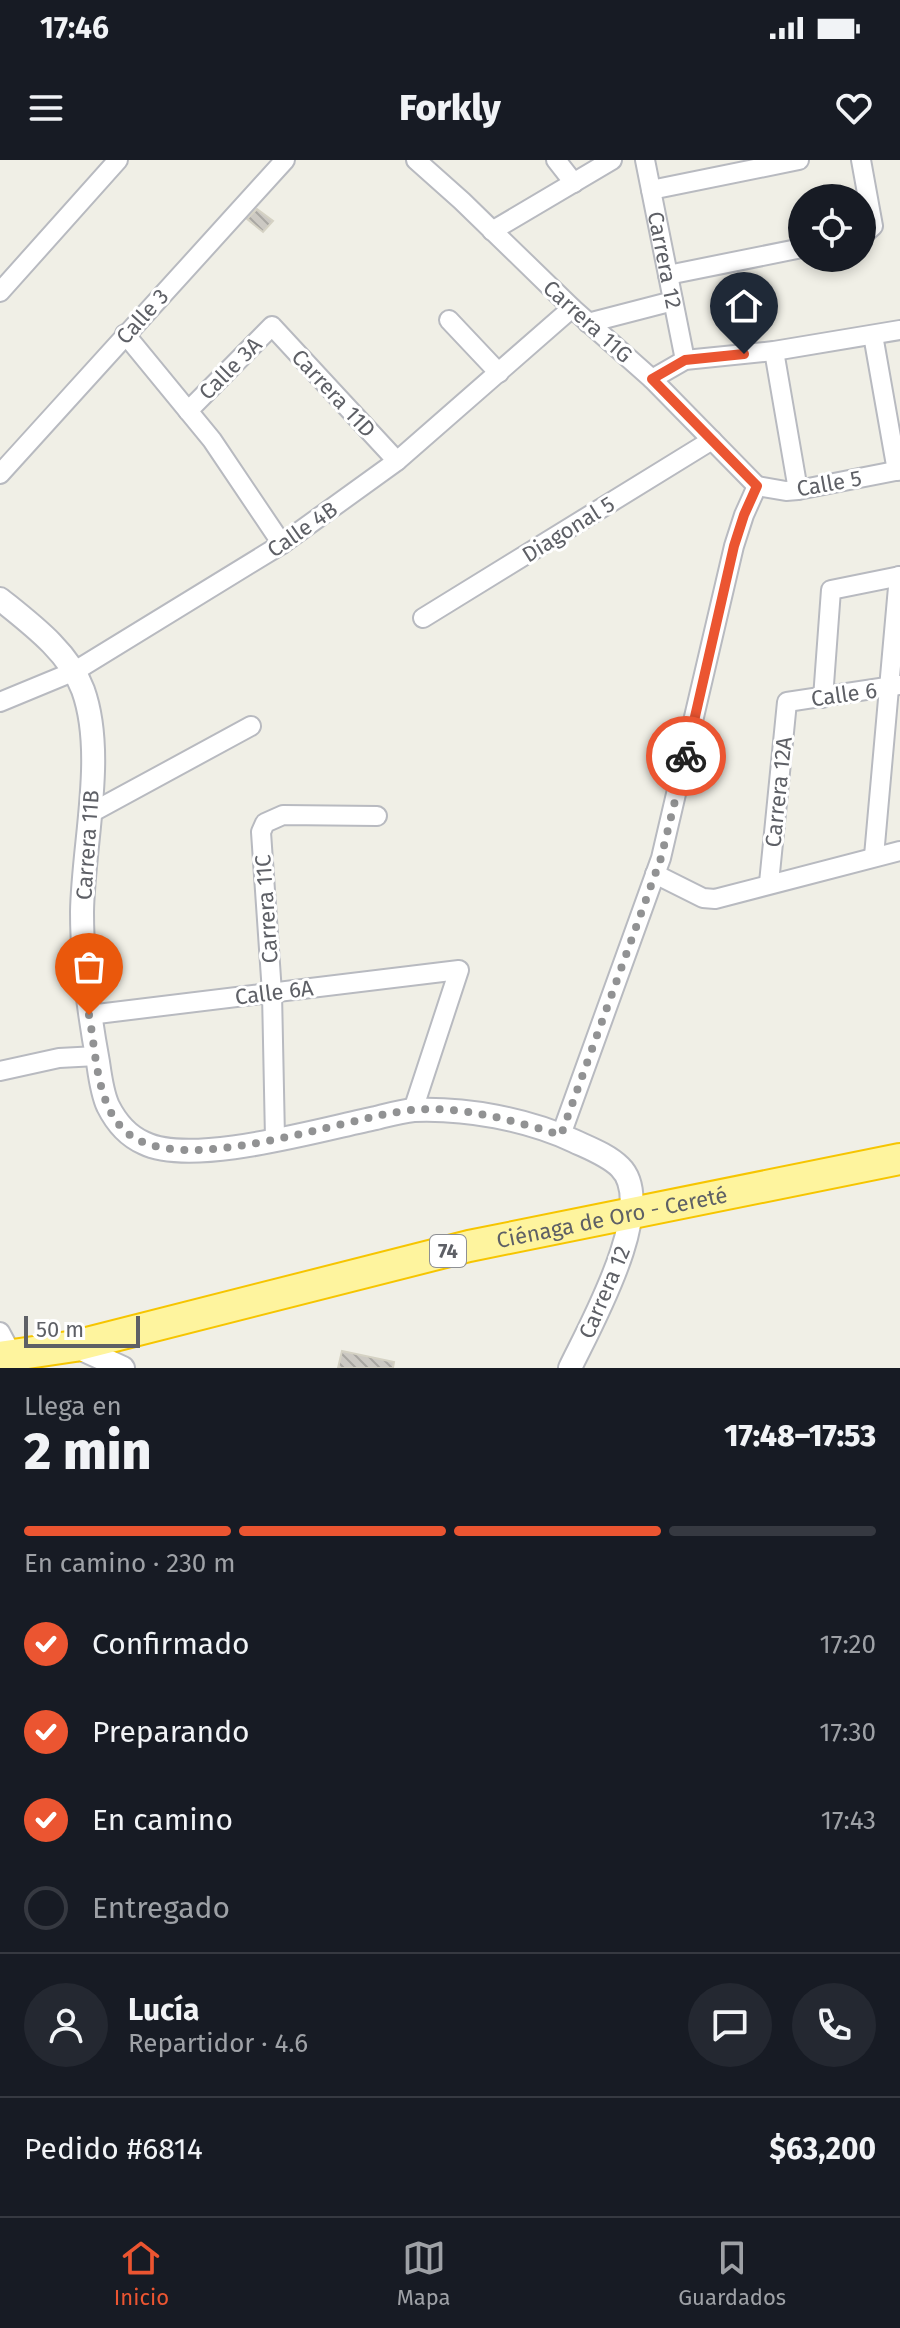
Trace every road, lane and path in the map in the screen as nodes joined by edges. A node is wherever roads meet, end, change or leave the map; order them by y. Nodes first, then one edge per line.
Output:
1 (118, 160) edge
2 (285, 160) edge
3 (416, 160) edge
4 (556, 160) edge
5 (612, 160) edge
6 (645, 160) edge
7 (799, 160) edge
8 (861, 160) edge
9 (574, 183) junction
10 (865, 184) edge
11 (651, 190) junction
12 (492, 231) junction
13 (788, 251) edge
14 (668, 275) junction
15 (0, 292) edge
16 (673, 301) junction
17 (572, 308) junction
18 (449, 320) dead end
19 (588, 323) junction
20 (272, 326) joint
21 (900, 330) edge
22 (125, 334) junction
23 (873, 335) junction
24 (774, 351) junction
25 (685, 360) junction
26 (499, 373) junction
27 (652, 379) junction
28 (188, 411) junction
29 (712, 440) junction
30 (397, 461) junction
31 (898, 470) edge
32 (0, 474) edge
33 (757, 486) junction
34 (798, 490) junction
35 (282, 544) junction
36 (900, 576) edge
37 (0, 599) edge
38 (423, 618) dead end
39 (75, 671) junction
40 (894, 687) edge
41 (823, 698) junction
42 (0, 702) edge
43 (787, 702) joint
44 (251, 726) dead end
45 (89, 814) junction
46 (377, 816) dead end
47 (900, 851) edge
48 (874, 856) junction
49 (655, 874) junction
50 (769, 883) junction
51 (272, 993) junction
52 (89, 1015) junction
53 (97, 1056) junction
54 (0, 1071) edge
55 (413, 1110) junction
56 (561, 1135) junction
57 (275, 1138) junction
58 (900, 1159) edge
59 (631, 1213) junction
60 (75, 1346) junction
61 (8, 1353) edge
62 (123, 1368) edge
63 (570, 1368) edge

1 - 15 street
2 - 22 street, Calle 3
3 - 12 street, Carrera 11G
4 - 9 street
5 - 9 street
6 - 11 street, Carrera 12
7 - 11 street
8 - 10 street
9 - 12 street
11 - 14 street, Carrera 12
12 - 17 street, Carrera 11G
13 - 14 street
14 - 16 street, Carrera 12
16 - 19 street
16 - 25 street, Carrera 12
17 - 19 street, Carrera 11G
17 - 26 street, Calle 4B
18 - 26 street
19 - 27 street, Carrera 11G
20 - 28 street, Calle 3A
20 - 30 street, Carrera 11D
21 - 23 street
22 - 28 street
22 - 32 street, Calle 3
23 - 24 street
23 - 31 street
24 - 25 street
24 - 34 street
25 - 27 street
26 - 30 street, Calle 4B
27 - 29 street, Carrera 11G
28 - 35 street
29 - 33 street, Carrera 11G
29 - 38 street, Diagonal 5
30 - 35 street, Calle 4B
31 - 34 street, Calle 5
33 - 34 street, Calle 5
33 - 49 street
35 - 39 street, Calle 4B
36 - 40 street
36 - 41 street
37 - 39 street, Carrera 11B
39 - 42 street, Calle 4B
39 - 45 street, Carrera 11B
40 - 41 street, Calle 6
40 - 48 street
41 - 43 street, Calle 6
43 - 50 street, Carrera 12A
44 - 45 street
45 - 52 street, Carrera 11B
46 - 51 street, Carrera 11C
47 - 48 street
48 - 50 street
49 - 50 street
49 - 56 street
51 - 52 street, Calle 6A
51 - 55 street, Calle 6A
51 - 57 street, Carrera 11C
52 - 53 street, Carrera 11B
53 - 54 street
53 - 57 street, Carrera 11B
55 - 56 street, Carrera 11B
55 - 57 street, Carrera 11B
56 - 59 street, Carrera 11B
58 - 59 highway, Ciénaga de Oro - Cereté / 74
59 - 60 highway, Ciénaga de Oro - Cereté / 74
59 - 63 street, Carrera 12
60 - 61 highway, Ciénaga de Oro - Cereté / 74
60 - 62 street

